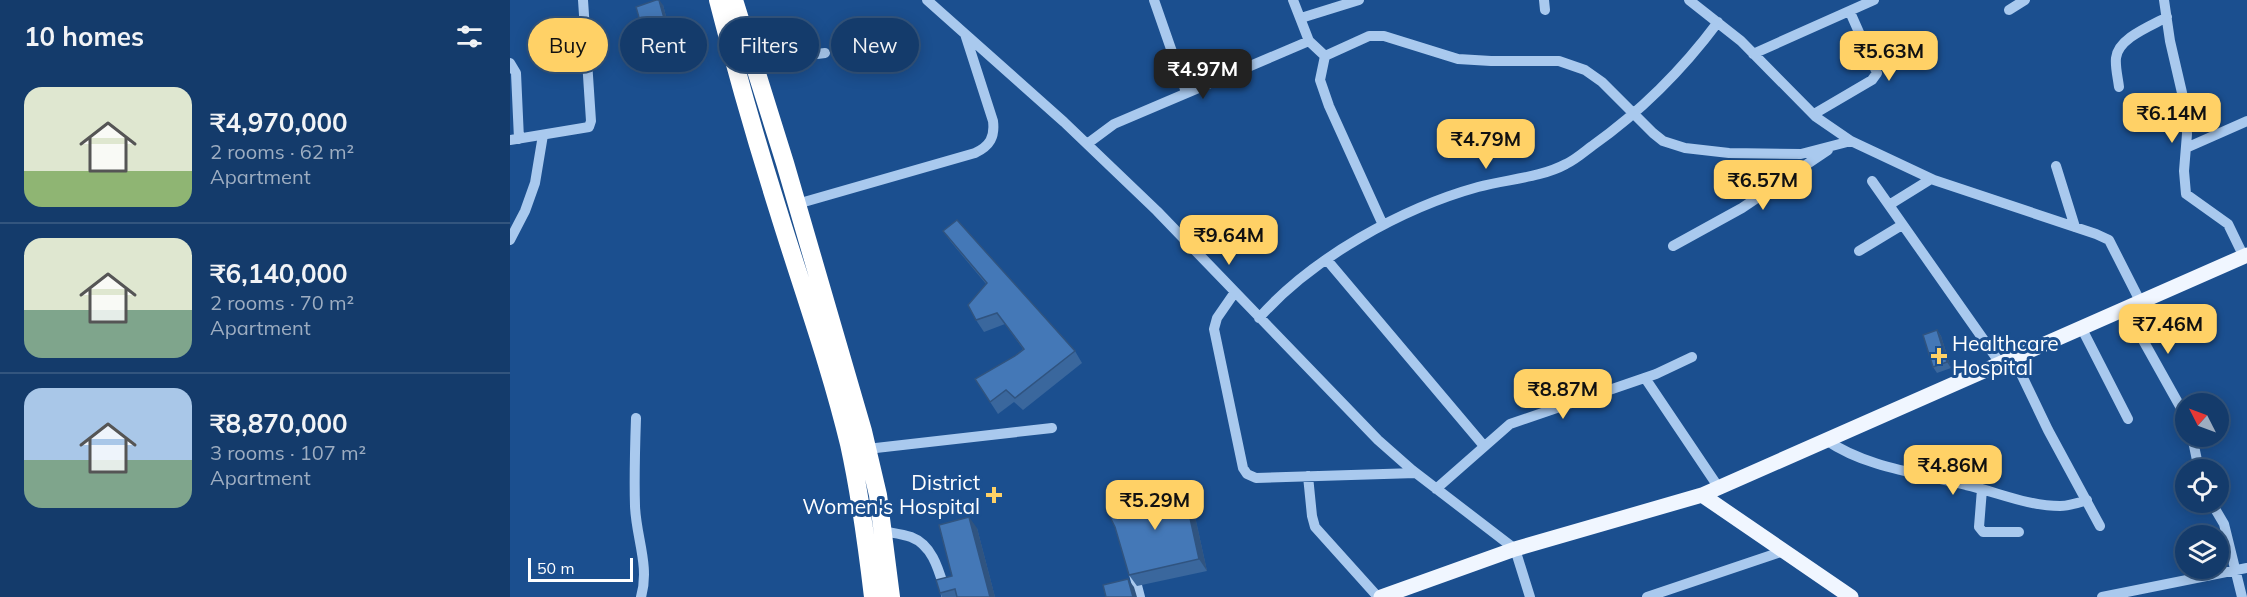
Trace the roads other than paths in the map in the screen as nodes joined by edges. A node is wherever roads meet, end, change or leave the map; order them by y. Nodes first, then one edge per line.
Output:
1 (583, 0) edge
2 (718, 0) edge
3 (734, 0) edge
4 (927, 0) edge
5 (1154, 0) edge
6 (1293, 0) edge
7 (1359, 0) edge
8 (1689, 0) edge
9 (1874, 0) edge
10 (2025, 0) edge
11 (2164, 0) edge
12 (2009, 10) dead end
13 (1850, 12) junction
14 (2167, 17) junction
15 (740, 18) edge
16 (1301, 18) junction
17 (1718, 22) junction
18 (965, 33) junction
19 (1310, 41) junction
20 (825, 53) dead end
21 (819, 54) edge
22 (1753, 54) junction
23 (1325, 56) junction
24 (510, 63) edge
25 (756, 72) edge
26 (2120, 87) dead end
27 (1186, 92) junction
28 (1634, 114) junction
29 (1814, 114) junction
30 (2247, 121) edge
31 (543, 135) junction
32 (514, 140) edge
33 (1856, 143) junction
34 (1087, 144) junction
35 (1834, 146) junction
36 (2186, 148) junction
37 (2056, 166) dead end
38 (1931, 179) junction
39 (1872, 181) dead end
40 (797, 204) junction
41 (1888, 206) junction
42 (1383, 225) junction
43 (1902, 225) junction
44 (2075, 227) junction
45 (510, 240) edge
46 (1673, 246) dead end
47 (1859, 251) dead end
48 (2246, 256) edge
49 (1327, 260) junction
50 (1235, 292) junction
51 (2140, 301) junction
52 (2125, 308) junction
53 (1259, 318) junction
54 (2081, 327) junction
55 (1692, 357) dead end
56 (2007, 360) junction
57 (1645, 378) junction
58 (2175, 397) edge
59 (636, 418) dead end
60 (2128, 419) dead end
61 (1052, 428) dead end
62 (1826, 440) junction
63 (1484, 446) junction
64 (867, 449) junction
65 (1416, 473) junction
66 (1308, 476) junction
67 (1719, 488) junction
68 (1436, 489) junction
69 (1982, 489) junction
70 (1702, 495) junction
71 (2087, 500) junction
72 (2218, 513) edge
73 (2100, 526) dead end
74 (882, 531) junction
75 (2019, 532) dead end
76 (1515, 549) junction
77 (1784, 550) junction
78 (1132, 567) edge
79 (2242, 569) edge
80 (641, 597) edge
81 (873, 597) edge
82 (891, 597) edge
83 (947, 597) edge
84 (1140, 597) edge
85 (1379, 597) edge
86 (1530, 597) edge
87 (1647, 597) edge
88 (1851, 597) edge
89 (2102, 597) edge
90 (2242, 597) edge

1 - 31 street
2 - 81 highway
3 - 15 highway
4 - 18 street
5 - 27 street
6 - 16 street
7 - 16 street
8 - 17 street
9 - 13 street
10 - 12 street
11 - 14 street
13 - 22 street
13 - 29 street
14 - 26 street
14 - 36 street
16 - 19 street
17 - 22 street
17 - 28 street
18 - 34 street
18 - 40 street
19 - 23 street
19 - 27 street
20 - 21 street
22 - 29 street
23 - 28 street
23 - 42 street
24 - 32 street
25 - 40 highway
27 - 34 street
28 - 35 street
28 - 42 street
29 - 33 street
30 - 36 street
31 - 32 street
31 - 45 street
33 - 35 street
33 - 38 street
34 - 50 street
35 - 46 street
36 - 48 street
37 - 44 street
38 - 41 street
38 - 44 street
39 - 41 street
40 - 64 highway
41 - 43 street
42 - 49 street
43 - 47 street
43 - 56 street
44 - 51 street
48 - 51 main road
49 - 53 street
49 - 63 street
50 - 53 street
50 - 66 street
51 - 52 main road
52 - 54 main road
52 - 58 street
53 - 65 street
54 - 56 main road
54 - 60 street
55 - 57 street
56 - 62 main road
56 - 71 street
57 - 63 street
57 - 67 street
59 - 80 street
61 - 64 street
62 - 67 main road
62 - 69 street
63 - 68 street
64 - 74 highway
65 - 66 street
65 - 68 street
66 - 85 street
67 - 70 main road
68 - 76 street
69 - 71 street
69 - 75 street
70 - 76 main road
70 - 77 main road
71 - 73 street
72 - 79 street
74 - 82 highway
74 - 83 street
76 - 85 main road
76 - 86 street
77 - 87 street
77 - 88 main road
78 - 84 street
79 - 89 street
79 - 90 street

